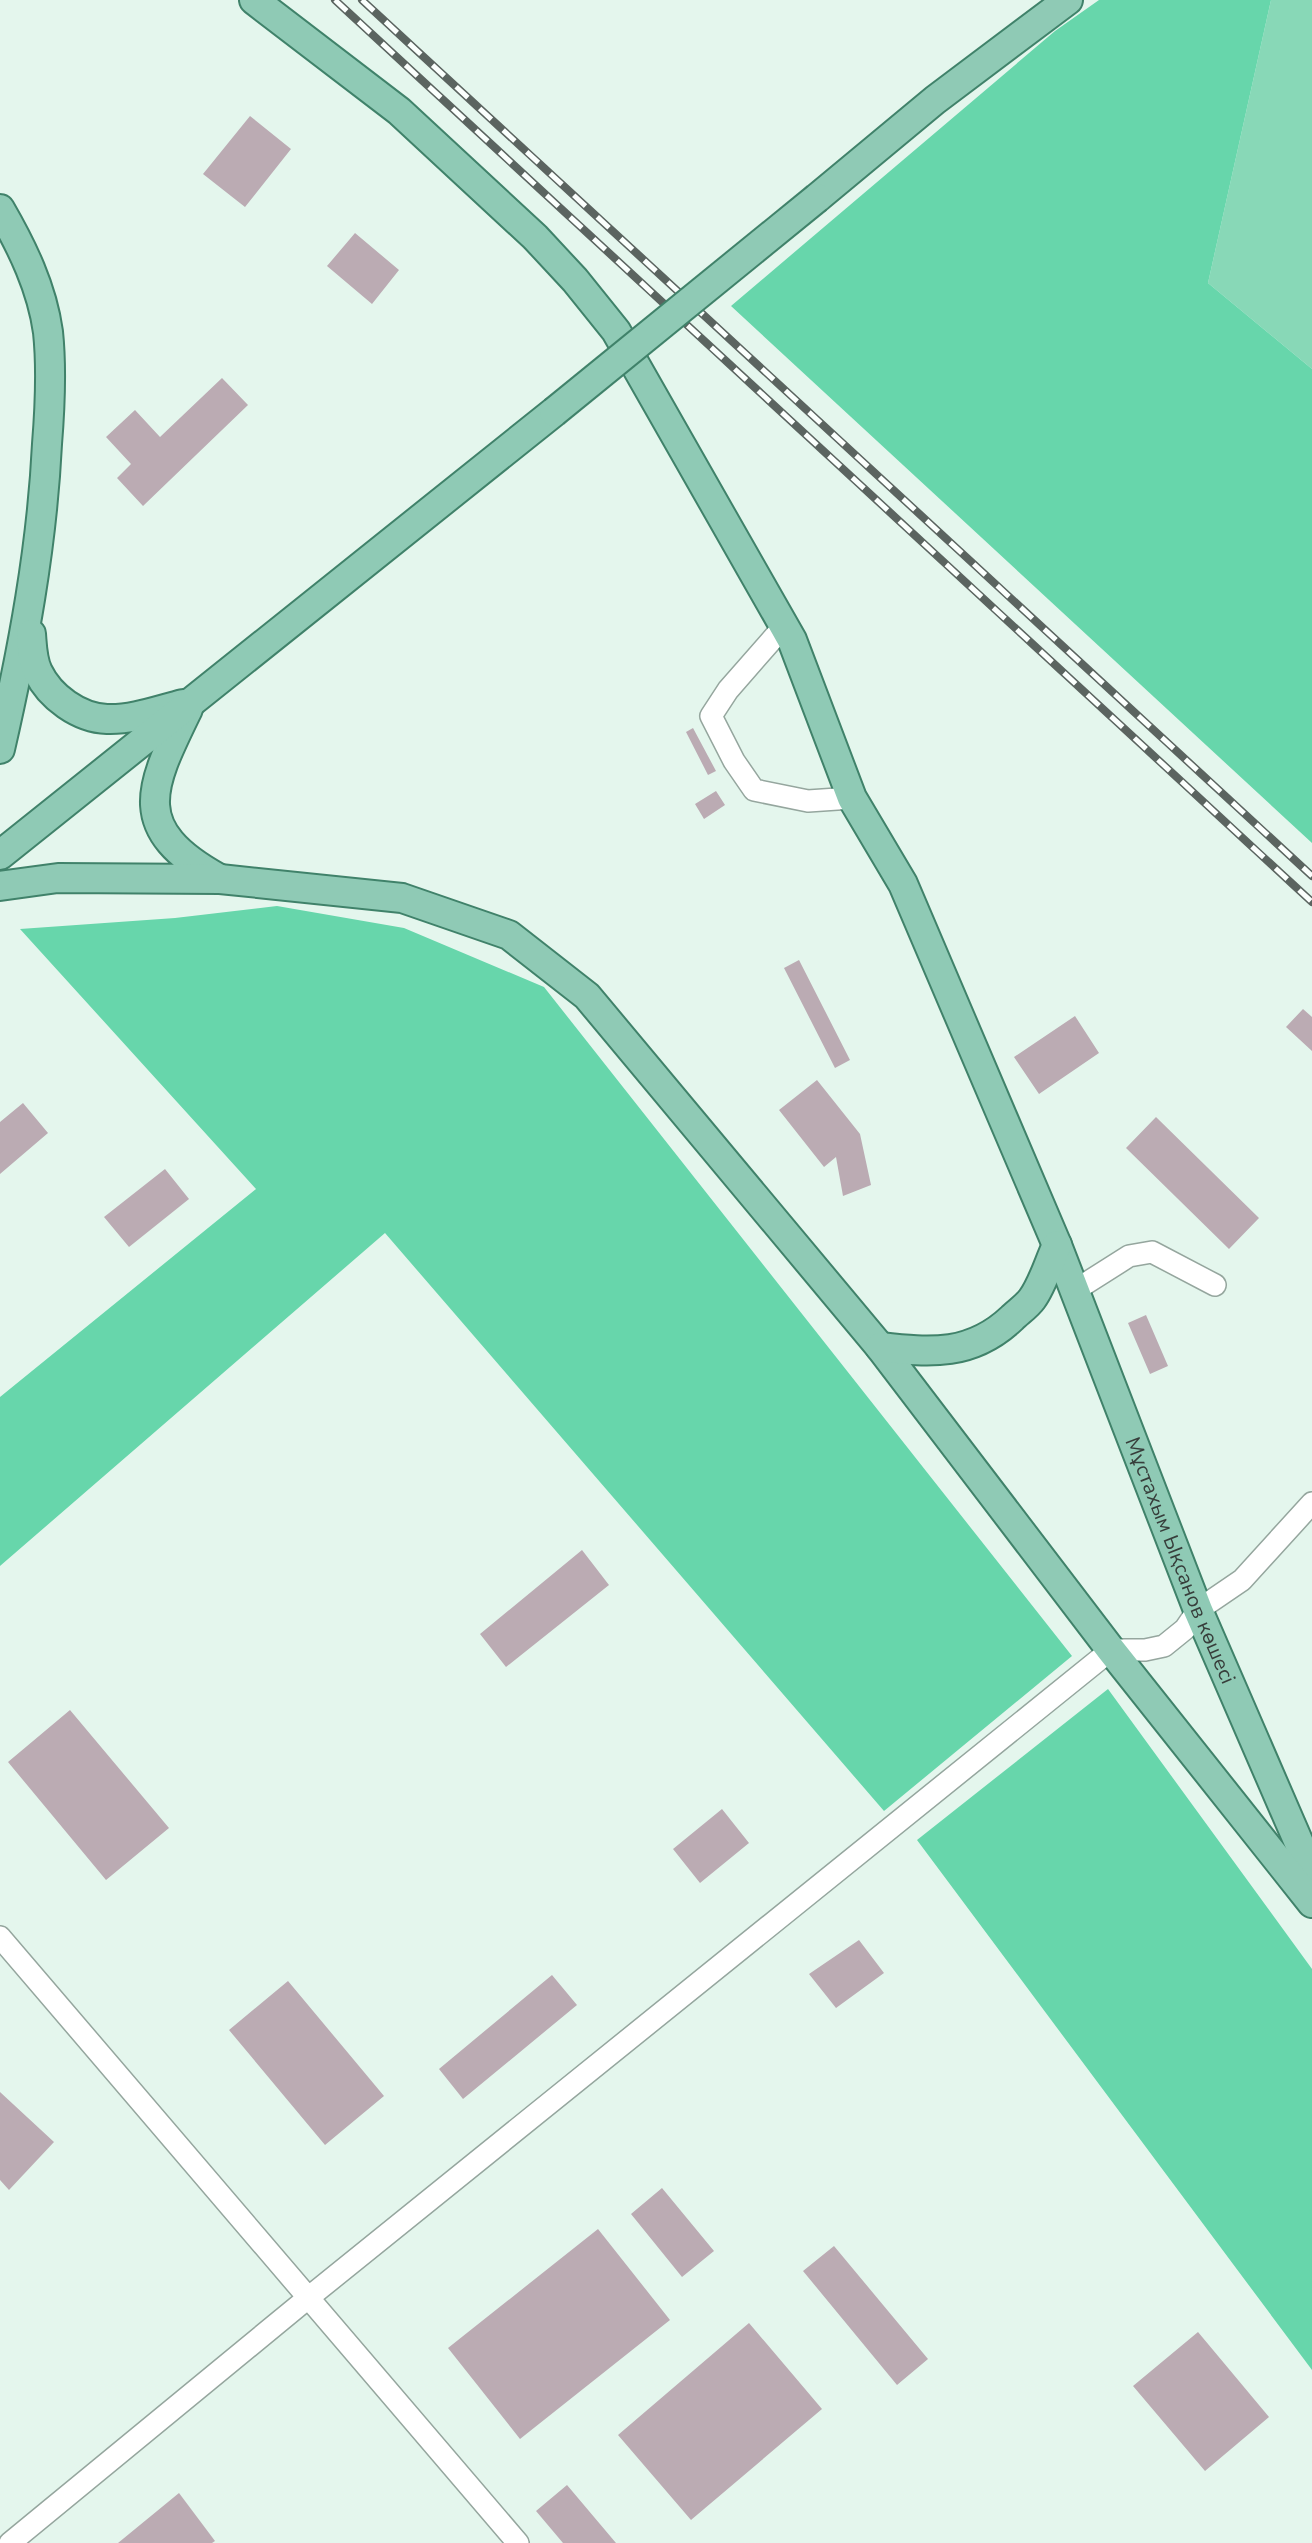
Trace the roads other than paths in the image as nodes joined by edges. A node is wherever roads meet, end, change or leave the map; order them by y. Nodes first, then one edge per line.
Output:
1 (254, 0) edge
2 (1068, 0) edge
3 (0, 209) edge
4 (30, 603) junction
5 (784, 626) junction
6 (192, 702) junction
7 (0, 749) edge
8 (852, 798) junction
9 (0, 855) edge
10 (220, 879) junction
11 (0, 887) edge
12 (1057, 1245) junction
13 (1215, 1284) dead end
14 (1074, 1291) junction
15 (880, 1347) junction
16 (1312, 1503) edge
17 (1198, 1610) junction
18 (1111, 1650) junction
19 (1312, 1873) edge
20 (1312, 1903) edge
21 (0, 1937) edge
22 (308, 2298) junction
23 (10, 2543) edge
24 (518, 2543) edge

1 - 5 main road, Мұстахым Ықсанов көшесі
2 - 6 main road, bridge
3 - 4 main road
4 - 6 main road
4 - 7 main road
5 - 8 main road, Мұстахым Ықсанов көшесі
5 - 8 street
6 - 9 main road
6 - 10 main road
8 - 12 main road, Мұстахым Ықсанов көшесі
10 - 11 main road
10 - 15 main road
12 - 14 main road, Мұстахым Ықсанов көшесі
12 - 15 main road
13 - 14 street
14 - 17 main road, Мұстахым Ықсанов көшесі
15 - 18 main road
16 - 17 street
17 - 18 street
17 - 19 main road, Мұстахым Ықсанов көшесі
18 - 20 main road
18 - 22 street
21 - 22 street
22 - 23 street
22 - 24 street

